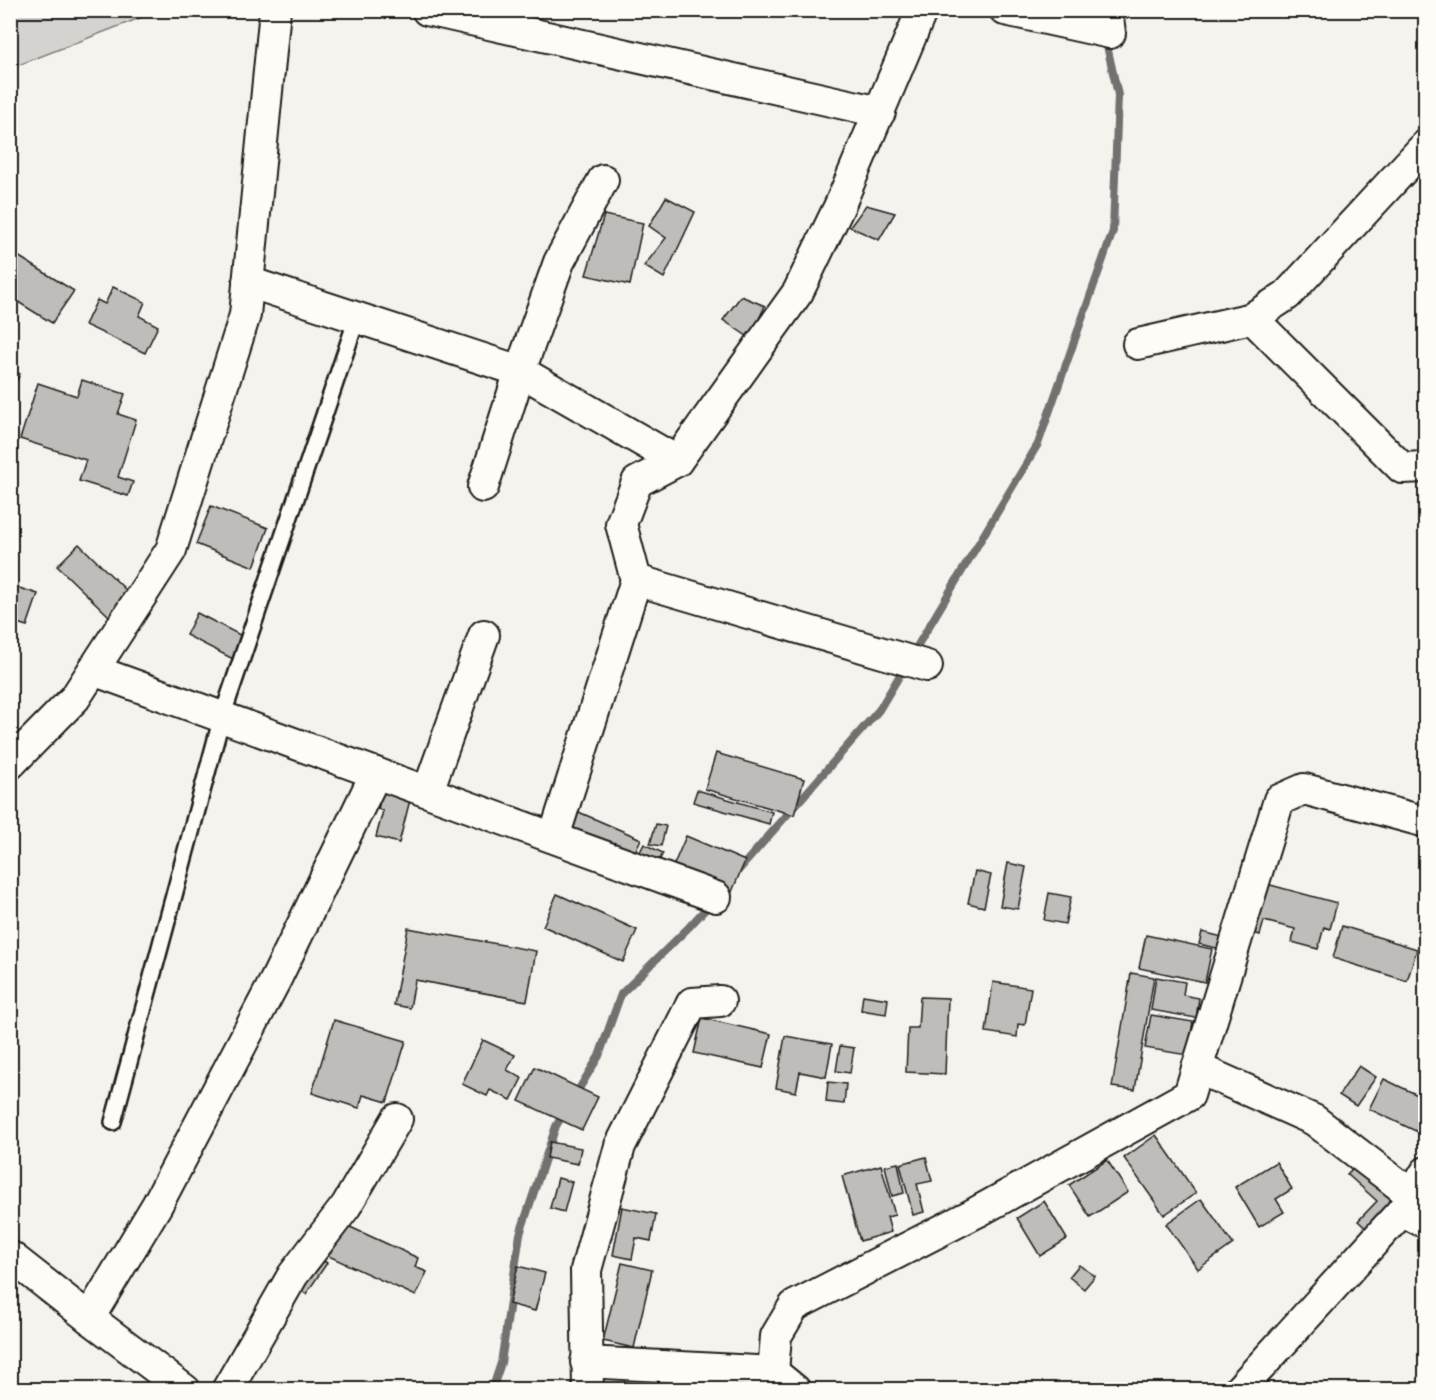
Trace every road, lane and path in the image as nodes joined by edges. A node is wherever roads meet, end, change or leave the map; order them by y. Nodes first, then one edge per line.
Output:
1 (275, 10) edge
2 (922, 10) edge
3 (1005, 10) edge
4 (1107, 10) edge
5 (439, 12) edge
6 (880, 112) junction
7 (1425, 145) edge
8 (603, 180) dead end
9 (248, 282) junction
10 (357, 318) junction
11 (1252, 318) junction
12 (1138, 344) dead end
13 (520, 371) junction
14 (677, 461) junction
15 (1425, 467) edge
16 (483, 487) dead end
17 (636, 580) junction
18 (484, 635) dead end
19 (927, 666) dead end
20 (93, 670) junction
21 (222, 717) junction
22 (10, 764) edge
23 (376, 773) junction
24 (428, 791) junction
25 (1425, 822) edge
26 (554, 837) junction
27 (716, 897) dead end
28 (720, 1000) dead end
29 (1197, 1068) junction
30 (397, 1119) dead end
31 (113, 1122) dead end
32 (1416, 1200) edge
33 (10, 1256) edge
34 (89, 1318) junction
35 (587, 1376) edge
36 (784, 1381) edge
37 (184, 1389) edge
38 (227, 1389) edge
39 (1239, 1389) edge

1 - 9 street
2 - 6 street
3 - 4 street
5 - 6 street
6 - 14 street
7 - 11 street
8 - 13 street
9 - 10 street
9 - 20 street
10 - 13 street
10 - 21 lane
11 - 12 street
11 - 15 street
13 - 14 street
13 - 16 street
14 - 17 street
17 - 19 street
17 - 26 street
18 - 24 street
20 - 21 street
20 - 22 street
21 - 23 street
21 - 31 lane
23 - 24 street
23 - 34 street
24 - 26 street
25 - 29 street
26 - 27 street
28 - 35 street
29 - 32 street
29 - 36 street
30 - 38 street
32 - 39 street
33 - 34 street
34 - 37 street
35 - 36 street

